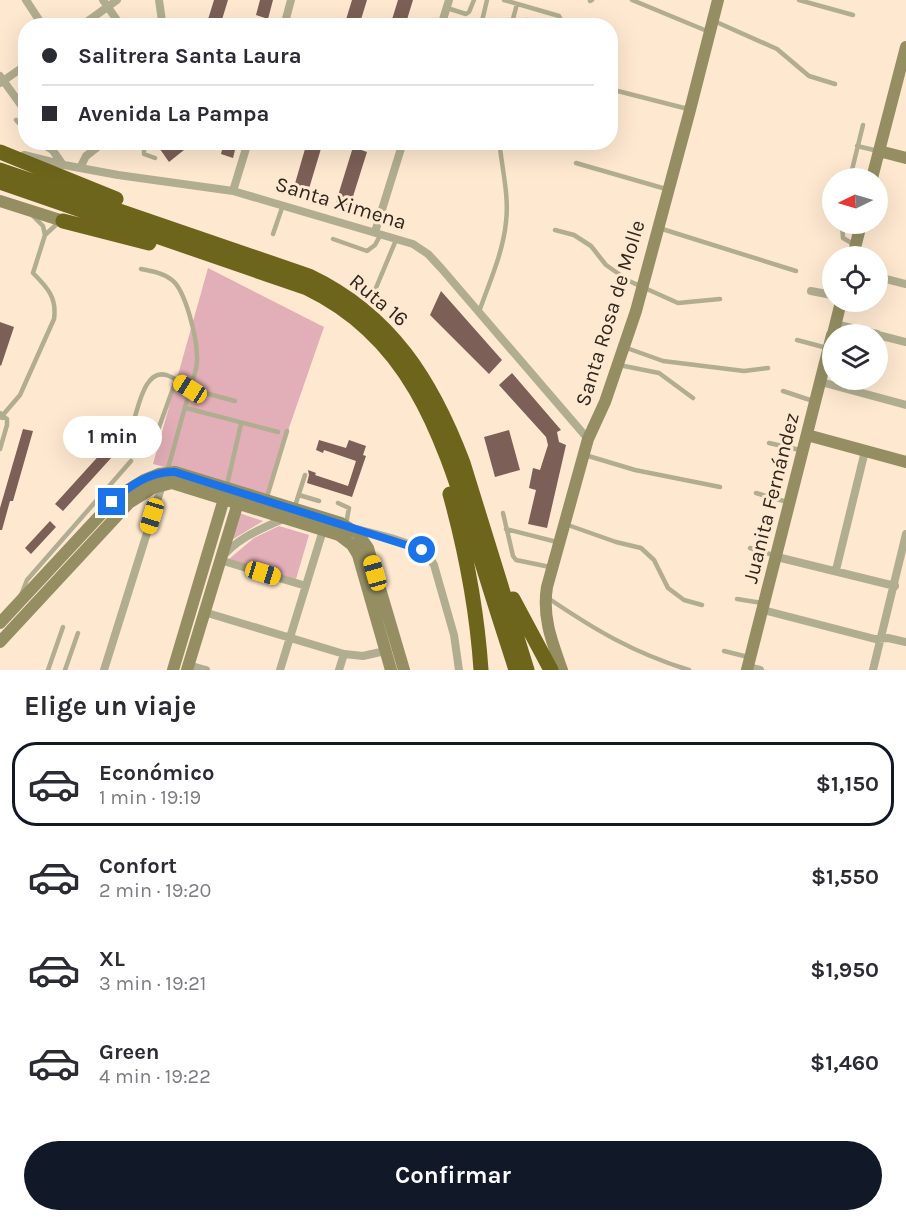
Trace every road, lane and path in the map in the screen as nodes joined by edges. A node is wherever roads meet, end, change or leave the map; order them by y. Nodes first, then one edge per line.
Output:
1 (26, 0) edge
2 (117, 0) edge
3 (159, 0) edge
4 (291, 0) edge
5 (474, 0) edge
6 (488, 0) edge
7 (504, 0) edge
8 (632, 0) edge
9 (717, 0) edge
10 (799, 0) edge
11 (105, 3) edge
12 (448, 4) edge
13 (517, 4) junction
14 (542, 11) junction
15 (853, 15) dead end
16 (38, 18) edge
17 (89, 18) edge
18 (115, 18) edge
19 (162, 18) edge
20 (286, 18) edge
21 (483, 18) edge
22 (513, 18) edge
23 (540, 18) edge
24 (560, 18) edge
25 (711, 26) junction
26 (906, 46) edge
27 (18, 70) edge
28 (1, 80) edge
29 (835, 84) dead end
30 (618, 90) edge
31 (18, 102) edge
32 (690, 110) junction
33 (863, 125) dead end
34 (857, 146) junction
35 (48, 150) edge
36 (94, 150) edge
37 (144, 150) edge
38 (246, 150) edge
39 (401, 150) edge
40 (500, 150) edge
41 (0, 151) edge
42 (879, 151) junction
43 (54, 152) joint
44 (155, 158) dead end
45 (906, 158) edge
46 (576, 163) dead end
47 (64, 165) junction
48 (80, 168) junction
49 (852, 168) edge
50 (875, 168) edge
51 (0, 170) edge
52 (0, 182) edge
53 (669, 190) junction
54 (233, 191) junction
55 (0, 201) edge
56 (284, 205) junction
57 (26, 209) junction
58 (63, 221) junction
59 (657, 228) junction
60 (555, 230) dead end
61 (378, 233) junction
62 (45, 234) junction
63 (273, 234) dead end
64 (396, 238) junction
65 (333, 239) dead end
66 (216, 257) junction
67 (280, 265) junction
68 (141, 269) dead end
69 (796, 271) dead end
70 (888, 280) edge
71 (906, 284) edge
72 (641, 287) junction
73 (811, 291) dead end
74 (822, 293) edge
75 (373, 295) dead end
76 (720, 299) dead end
77 (479, 312) junction
78 (888, 337) edge
79 (797, 340) dead end
80 (906, 342) edge
81 (624, 347) junction
82 (822, 347) edge
83 (619, 365) junction
84 (768, 368) dead end
85 (822, 378) edge
86 (176, 380) junction
87 (821, 382) junction
88 (413, 383) junction
89 (190, 389) junction
90 (783, 391) dead end
91 (693, 398) dead end
92 (236, 401) dead end
93 (816, 401) junction
94 (906, 405) edge
95 (186, 408) junction
96 (1, 416) edge
97 (241, 424) junction
98 (287, 431) dead end
99 (278, 432) dead end
100 (807, 435) junction
101 (588, 439) junction
102 (769, 443) dead end
103 (0, 449) edge
104 (803, 451) junction
105 (865, 451) junction
106 (583, 455) junction
107 (131, 461) dead end
108 (906, 462) edge
109 (305, 475) dead end
110 (164, 479) junction
111 (720, 487) dead end
112 (756, 493) dead end
113 (226, 494) junction
114 (299, 495) junction
115 (239, 497) junction
116 (266, 500) junction
117 (319, 501) dead end
118 (338, 502) dead end
119 (790, 503) junction
120 (290, 513) junction
121 (503, 513) dead end
122 (325, 524) junction
123 (564, 524) junction
124 (348, 526) junction
125 (483, 527) junction
126 (506, 529) junction
127 (906, 534) edge
128 (559, 543) junction
129 (750, 548) dead end
130 (777, 557) junction
131 (220, 560) junction
132 (553, 568) junction
133 (836, 570) junction
134 (902, 572) edge
135 (306, 586) junction
136 (895, 586) junction
137 (546, 596) junction
138 (737, 599) dead end
139 (17, 605) junction
140 (702, 605) dead end
141 (764, 607) junction
142 (204, 612) junction
143 (0, 623) edge
144 (63, 627) dead end
145 (78, 633) dead end
146 (290, 637) junction
147 (882, 638) junction
148 (0, 642) edge
149 (906, 642) edge
150 (385, 651) junction
151 (724, 651) dead end
152 (344, 654) junction
153 (751, 666) edge
154 (187, 667) edge
155 (48, 670) edge
156 (65, 670) edge
157 (104, 670) edge
158 (173, 670) edge
159 (206, 670) edge
160 (280, 670) edge
161 (339, 670) edge
162 (391, 670) edge
163 (404, 670) edge
164 (459, 670) edge
165 (481, 670) edge
166 (516, 670) edge
167 (528, 670) edge
168 (551, 670) edge
169 (562, 670) edge
170 (689, 670) edge
171 (873, 670) edge

1 - 16 street
2 - 11 street
3 - 19 street
4 - 20 street
5 - 12 lane
6 - 21 lane
7 - 13 lane
8 - 25 lane
9 - 25 street, Santa Rosa de Molle
10 - 15 lane
11 - 17 street
11 - 18 street
13 - 14 lane
13 - 22 lane
14 - 23 lane
14 - 24 lane
25 - 29 lane
25 - 32 street, Santa Rosa de Molle
26 - 42 street
27 - 28 street
28 - 31 street
30 - 32 lane
32 - 53 street, Santa Rosa de Molle
33 - 34 lane
34 - 42 lane
34 - 49 lane
35 - 43 lane
36 - 48 street
37 - 44 lane
38 - 54 street
39 - 61 street
40 - 77 lane
41 - 47 street, Santa Ximena
41 - 67 highway
42 - 45 street
42 - 50 street
43 - 47 street
46 - 53 lane
47 - 48 street, Santa Ximena
48 - 54 street, Santa Ximena
51 - 67 highway, Ruta 16
52 - 66 highway, Ruta 16
53 - 59 street, Santa Rosa de Molle
54 - 56 street, Santa Ximena
55 - 57 street
56 - 61 street, Santa Ximena
56 - 63 lane
57 - 58 street
57 - 62 lane
58 - 62 lane
58 - 66 highway
59 - 69 lane
59 - 72 street, Santa Rosa de Molle
60 - 72 lane
61 - 64 street, Santa Ximena
61 - 65 lane
62 - 96 lane
64 - 75 lane
64 - 77 street, Santa Ximena
66 - 88 highway, Ruta 16
67 - 125 highway, Ruta 16
68 - 89 lane
70 - 71 street
72 - 76 lane
72 - 81 street, Santa Rosa de Molle
73 - 74 street
77 - 101 street, Santa Ximena
78 - 80 street
79 - 82 lane
81 - 83 street, Santa Rosa de Molle
81 - 84 lane
83 - 91 lane
83 - 101 street, Santa Rosa de Molle
85 - 87 street, Juanita Fernández
86 - 86 lane
86 - 89 lane
87 - 93 street, Juanita Fernández
87 - 94 street
88 - 165 highway
88 - 166 highway, Ruta 16
89 - 92 lane
89 - 95 lane
90 - 93 lane
93 - 100 street, Juanita Fernández
95 - 97 lane
95 - 110 lane
96 - 103 lane
97 - 99 lane
97 - 113 lane
98 - 116 lane
100 - 104 street, Juanita Fernández
100 - 105 street
101 - 106 street, Santa Rosa de Molle
102 - 104 lane
104 - 119 street, Juanita Fernández
105 - 108 street
105 - 133 street
106 - 111 lane
106 - 123 street, Santa Rosa de Molle
107 - 139 lane
109 - 114 lane
110 - 113 street
110 - 139 street
110 - 148 street
110 - 157 street
112 - 119 lane
113 - 115 street
113 - 158 street
114 - 117 lane
114 - 120 lane
115 - 116 street
115 - 120 street
115 - 131 street
116 - 120 street
118 - 124 lane
119 - 130 street, Juanita Fernández
120 - 122 street
120 - 131 street
121 - 126 lane
122 - 124 street
122 - 135 street
122 - 150 street
123 - 128 street, Santa Rosa de Molle
123 - 140 lane
124 - 163 street
124 - 164 street
125 - 167 highway, Ruta 16
125 - 168 highway
126 - 128 lane
126 - 132 lane
127 - 134 street
128 - 132 street, Santa Rosa de Molle
129 - 130 lane
130 - 133 street
130 - 141 street, Juanita Fernández
131 - 135 street
131 - 142 street
132 - 137 street, Santa Rosa de Molle
133 - 136 street
134 - 136 street
135 - 146 street
136 - 147 street
137 - 169 street, Santa Rosa de Molle
137 - 170 lane
138 - 141 lane
139 - 143 street
141 - 147 street
141 - 153 street, Juanita Fernández
142 - 146 street
142 - 154 street
144 - 155 lane
145 - 156 lane
146 - 152 street
146 - 160 street
147 - 149 street
147 - 171 street
150 - 152 street
150 - 162 street
151 - 153 lane
152 - 161 street
154 - 159 street

